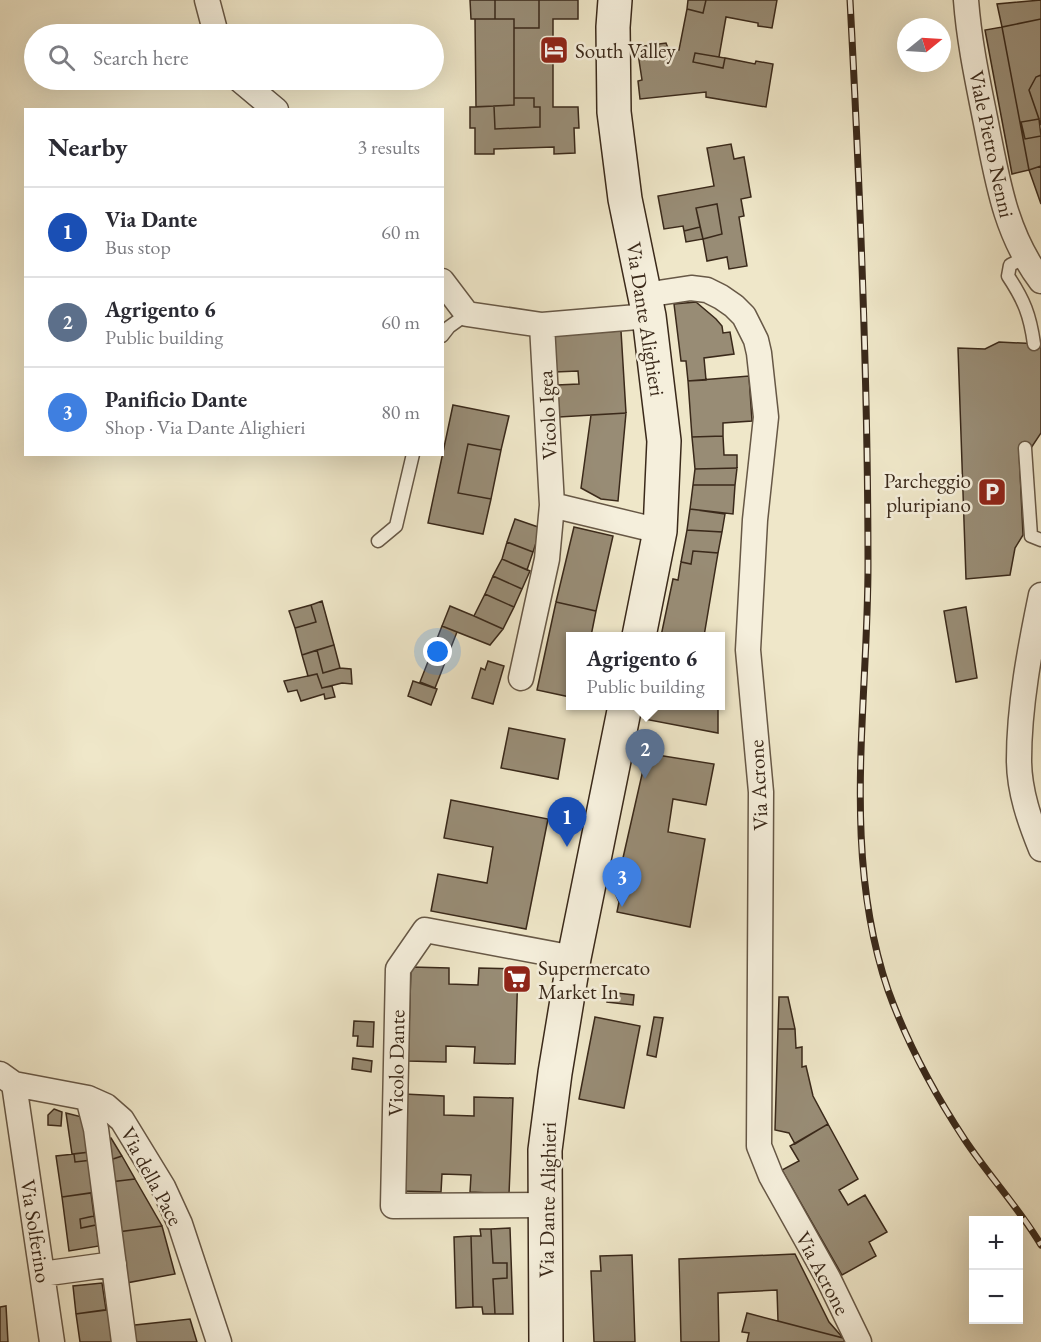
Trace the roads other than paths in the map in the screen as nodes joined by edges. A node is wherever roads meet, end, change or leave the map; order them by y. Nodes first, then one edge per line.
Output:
1 (207, 0) edge
2 (615, 0) edge
3 (966, 0) edge
4 (213, 24) edge
5 (252, 90) edge
6 (274, 108) edge
7 (1026, 257) junction
8 (1041, 281) edge
9 (444, 284) edge
10 (647, 305) junction
11 (467, 314) junction
12 (542, 325) junction
13 (444, 333) edge
14 (1034, 344) dead end
15 (1025, 448) dead end
16 (413, 456) edge
17 (552, 505) junction
18 (660, 531) junction
19 (1041, 540) edge
20 (378, 541) dead end
21 (1041, 595) edge
22 (640, 632) edge
23 (521, 678) dead end
24 (624, 710) edge
25 (1034, 810) edge
26 (1041, 849) edge
27 (574, 958) junction
28 (7, 1079) edge
29 (88, 1098) junction
30 (544, 1205) junction
31 (114, 1264) junction
32 (42, 1274) junction
33 (52, 1342) edge
34 (124, 1342) edge
35 (219, 1342) edge
36 (546, 1342) edge
37 (859, 1342) edge

1 - 4 street
2 - 10 street, Via Dante Alighieri
3 - 7 street, Viale Pietro Nenni
5 - 6 street
7 - 8 street, Viale Pietro Nenni
7 - 14 lane
9 - 11 street
10 - 12 street, Via Acrone
10 - 18 street, Via Dante Alighieri
10 - 37 street, Via Acrone
11 - 12 street, Via Acrone
11 - 13 lane
12 - 17 street, Vicolo Igea
15 - 19 lane
16 - 20 lane
17 - 18 street
17 - 23 street, Vicolo Igea
18 - 22 street, Via Dante Alighieri
21 - 25 street
24 - 27 street, Via Dante Alighieri
25 - 26 street
27 - 30 street, Via Dante Alighieri
27 - 30 street, Vicolo Dante
28 - 29 street, Via della Pace
28 - 32 street, Via Solferino
29 - 31 street
29 - 35 street, Via della Pace
30 - 36 street, Via Dante Alighieri
31 - 32 street
31 - 34 street
32 - 33 street, Via Solferino

